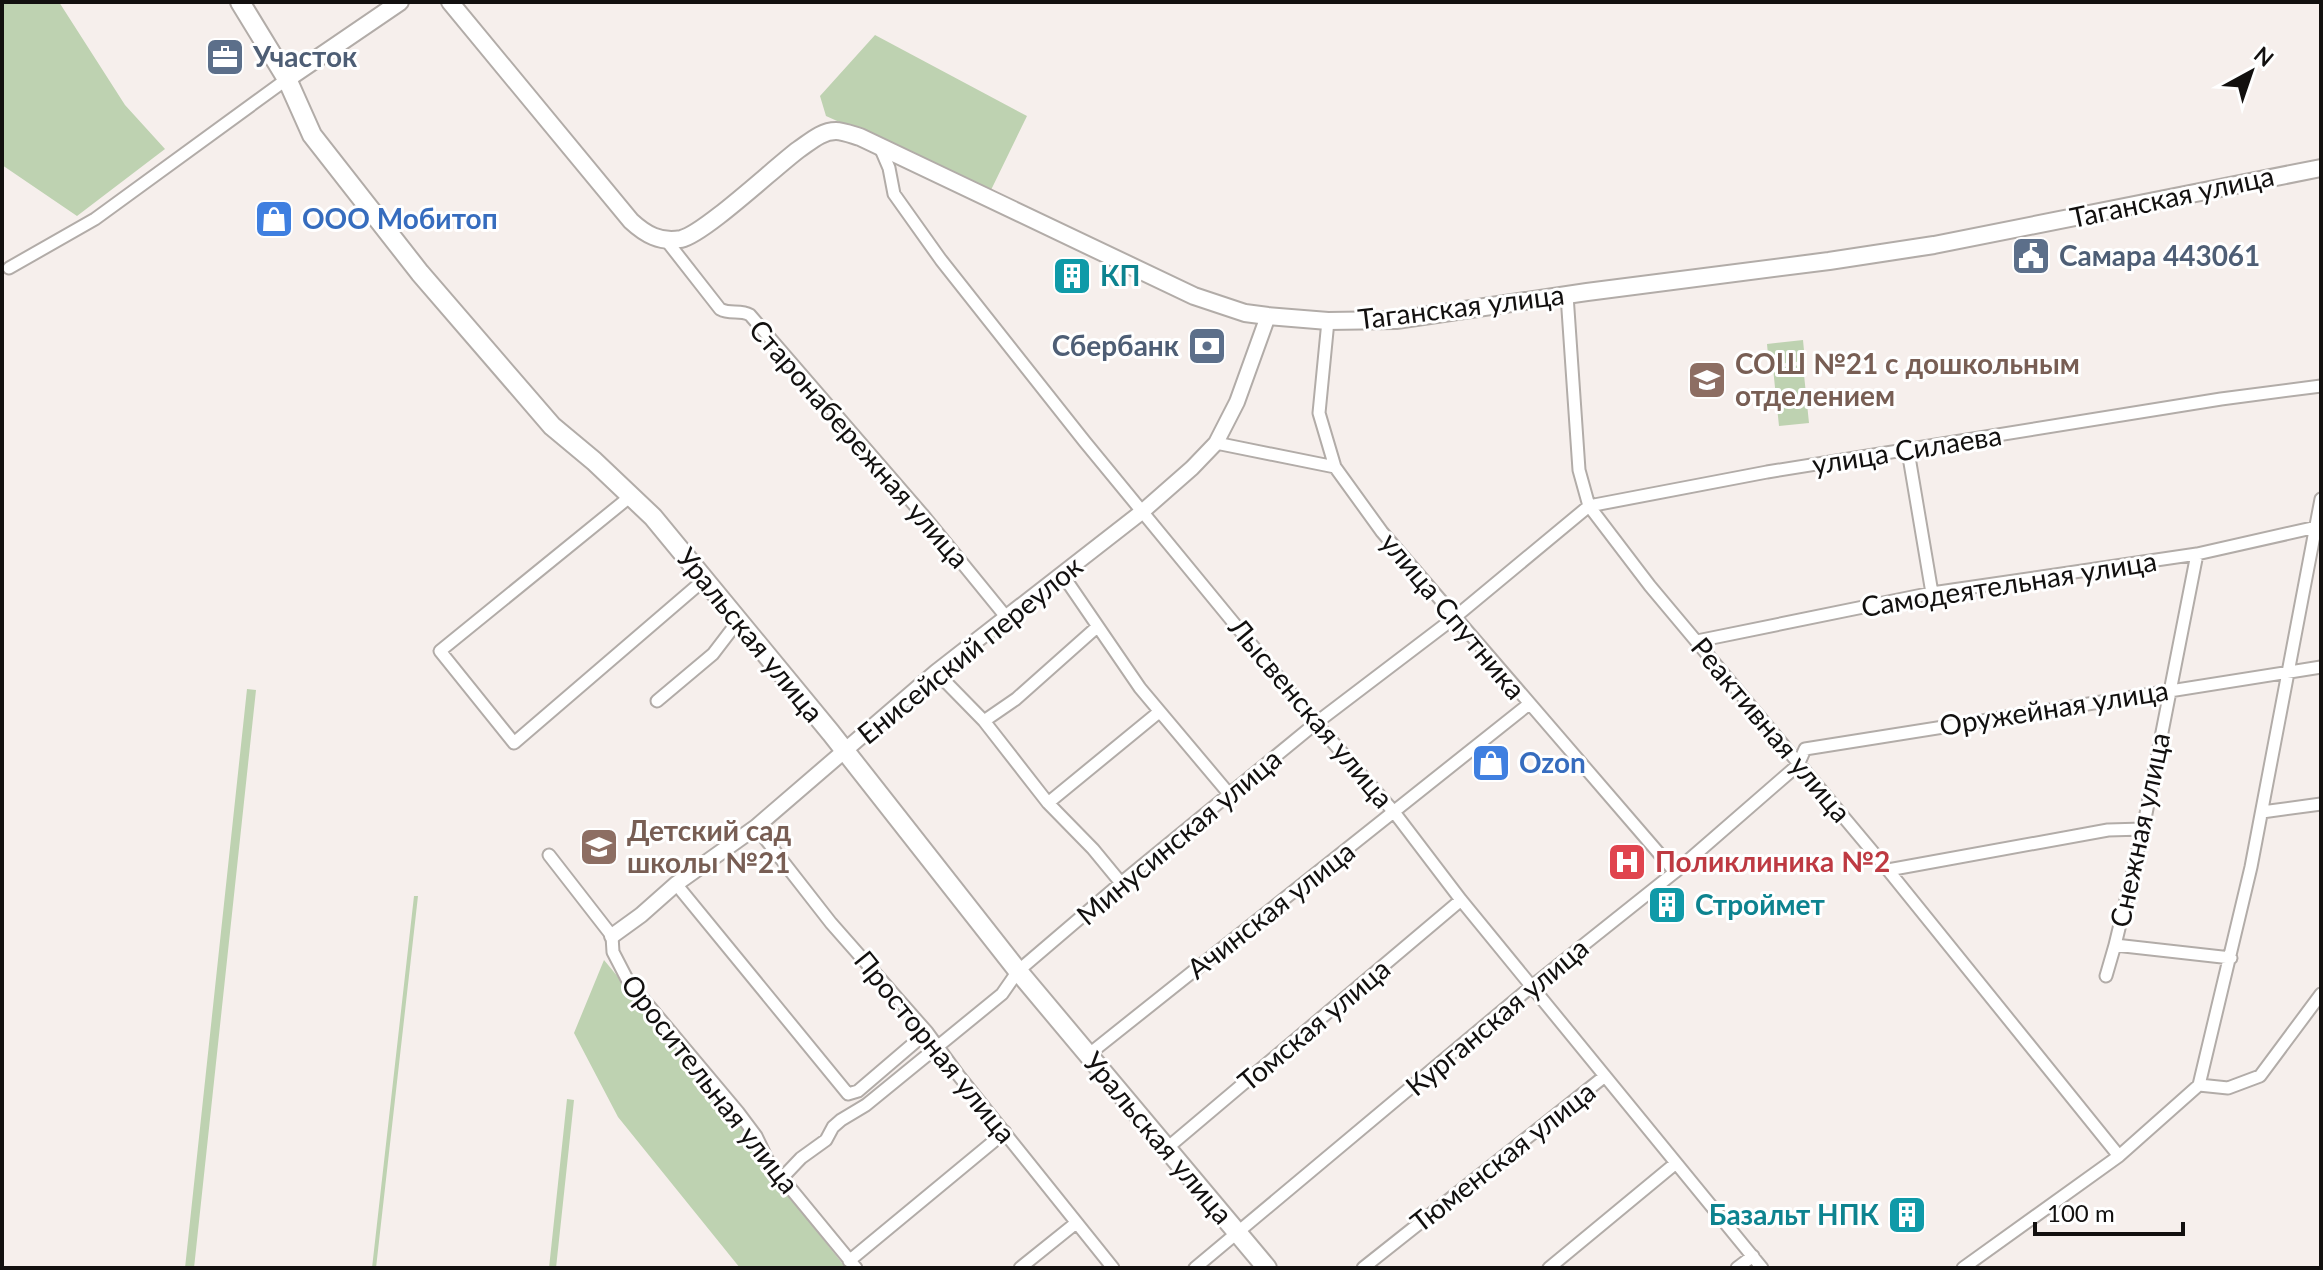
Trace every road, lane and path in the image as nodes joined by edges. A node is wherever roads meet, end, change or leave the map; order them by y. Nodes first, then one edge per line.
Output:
1 (240, 2) edge
2 (400, 2) edge
3 (450, 2) edge
4 (287, 79) junction
5 (880, 147) junction
6 (2321, 168) edge
7 (666, 240) junction
8 (9, 268) dead end
9 (1567, 295) junction
10 (1268, 316) junction
11 (1328, 321) junction
12 (2321, 386) edge
13 (1216, 443) junction
14 (1908, 451) junction
15 (1335, 467) junction
16 (632, 495) junction
17 (2321, 499) edge
18 (1589, 506) junction
19 (1143, 511) junction
20 (2318, 526) edge
21 (2197, 554) junction
22 (1062, 574) junction
23 (705, 579) junction
24 (1932, 593) junction
25 (1007, 618) junction
26 (1454, 618) junction
27 (739, 620) junction
28 (1097, 627) junction
29 (1697, 641) junction
30 (2321, 667) edge
31 (936, 672) junction
32 (2289, 672) junction
33 (2169, 689) junction
34 (657, 701) dead end
35 (1529, 704) junction
36 (1159, 712) junction
37 (984, 721) junction
38 (1316, 723) junction
39 (845, 752) junction
40 (1798, 765) junction
41 (1230, 795) junction
42 (1048, 803) junction
43 (2321, 804) edge
44 (1394, 812) junction
45 (2262, 812) junction
46 (756, 827) junction
47 (2143, 829) junction
48 (549, 855) dead end
49 (1888, 870) junction
50 (1675, 872) junction
51 (1121, 883) junction
52 (676, 884) junction
53 (1461, 900) junction
54 (612, 936) junction
55 (2115, 945) junction
56 (2231, 958) junction
57 (1018, 971) junction
58 (2106, 976) dead end
59 (1532, 986) junction
60 (2321, 994) edge
61 (927, 1032) junction
62 (938, 1046) junction
63 (1088, 1055) junction
64 (1605, 1076) junction
65 (2199, 1085) junction
66 (1005, 1132) junction
67 (1166, 1149) junction
68 (2119, 1156) junction
69 (1676, 1163) junction
70 (782, 1178) junction
71 (1076, 1223) junction
72 (1239, 1233) junction
73 (1753, 1256) junction
74 (853, 1264) edge
75 (1020, 1268) edge
76 (1113, 1268) edge
77 (1195, 1268) edge
78 (1267, 1268) edge
79 (1363, 1268) edge
80 (1549, 1268) edge
81 (1737, 1268) edge
82 (1762, 1268) edge
83 (1963, 1268) edge

1 - 4 main road, Уральская улица
2 - 4 main road
3 - 7 main road, Старонабережная улица
4 - 8 street
4 - 16 main road, Уральская улица
5 - 7 main road, Таганская улица
5 - 10 main road, Таганская улица
5 - 19 street, Лысвенская улица
6 - 9 main road, Таганская улица
7 - 25 street, Старонабережная улица
9 - 11 main road, Таганская улица
9 - 18 street, Реактивная улица
10 - 11 main road, Таганская улица
10 - 13 street, Енисейский переулок
11 - 15 street, улица Спутника
12 - 14 street, улица Силаева
13 - 15 street
13 - 19 street, Енисейский переулок
14 - 18 street, улица Силаева
14 - 24 street
15 - 26 street, улица Спутника
16 - 23 main road, Уральская улица
16 - 23 street
17 - 20 street
18 - 26 street, Минусинская улица
18 - 29 street, Реактивная улица
19 - 22 street, Енисейский переулок
19 - 38 street, Лысвенская улица
20 - 21 street, Самодеятельная улица
20 - 32 street
21 - 24 street, Самодеятельная улица
21 - 33 street, Снежная улица
22 - 25 street, Енисейский переулок
22 - 28 street
23 - 27 main road, Уральская улица
24 - 29 street, Самодеятельная улица
25 - 31 street, Енисейский переулок
26 - 35 street, улица Спутника
26 - 38 street, Минусинская улица
27 - 34 street
27 - 39 main road, Уральская улица
28 - 36 street
28 - 37 street
29 - 40 street, Реактивная улица
30 - 32 street, Оружейная улица
31 - 37 street
31 - 39 street, Енисейский переулок
32 - 33 street, Оружейная улица
32 - 45 street
33 - 40 street, Оружейная улица
33 - 47 street, Снежная улица
35 - 44 street, Ачинская улица
35 - 50 street, улица Спутника
36 - 41 street
36 - 42 street
37 - 42 street
38 - 41 street, Минусинская улица
38 - 44 street, Лысвенская улица
39 - 46 street, Енисейский переулок
39 - 57 main road, Уральская улица
40 - 49 street, Реактивная улица
40 - 50 street, Курганская улица
41 - 51 street, Минусинская улица
42 - 51 street
43 - 45 street
44 - 53 street, Лысвенская улица
44 - 63 street, Ачинская улица
45 - 56 street
46 - 52 street, Енисейский переулок
46 - 61 street, Просторная улица
47 - 49 street
47 - 55 street, Снежная улица
48 - 54 street, Оросительная улица
49 - 68 street, Реактивная улица
50 - 59 street, Курганская улица
51 - 57 street, Минусинская улица
52 - 54 street, Енисейский переулок
52 - 61 street
53 - 59 street, Лысвенская улица
53 - 67 street, Томская улица
54 - 70 street, Оросительная улица
55 - 56 street, Снежная улица
55 - 58 street
56 - 65 street
57 - 62 street, Минусинская улица
57 - 63 main road, Уральская улица
59 - 64 street, Лысвенская улица
59 - 72 street, Курганская улица
60 - 65 street
61 - 62 street, Просторная улица
62 - 66 street, Просторная улица
62 - 70 street, Минусинская улица
63 - 67 main road, Уральская улица
64 - 69 street, Лысвенская улица
64 - 79 street, Тюменская улица
65 - 68 street
66 - 71 street, Просторная улица
66 - 74 street
67 - 72 main road, Уральская улица
68 - 83 street
69 - 73 street, Лысвенская улица
69 - 80 street
70 - 74 street, Оросительная улица
71 - 75 street
71 - 76 street, Просторная улица
72 - 77 street, Курганская улица
72 - 78 main road, Уральская улица
73 - 81 street
73 - 82 street, Лысвенская улица

